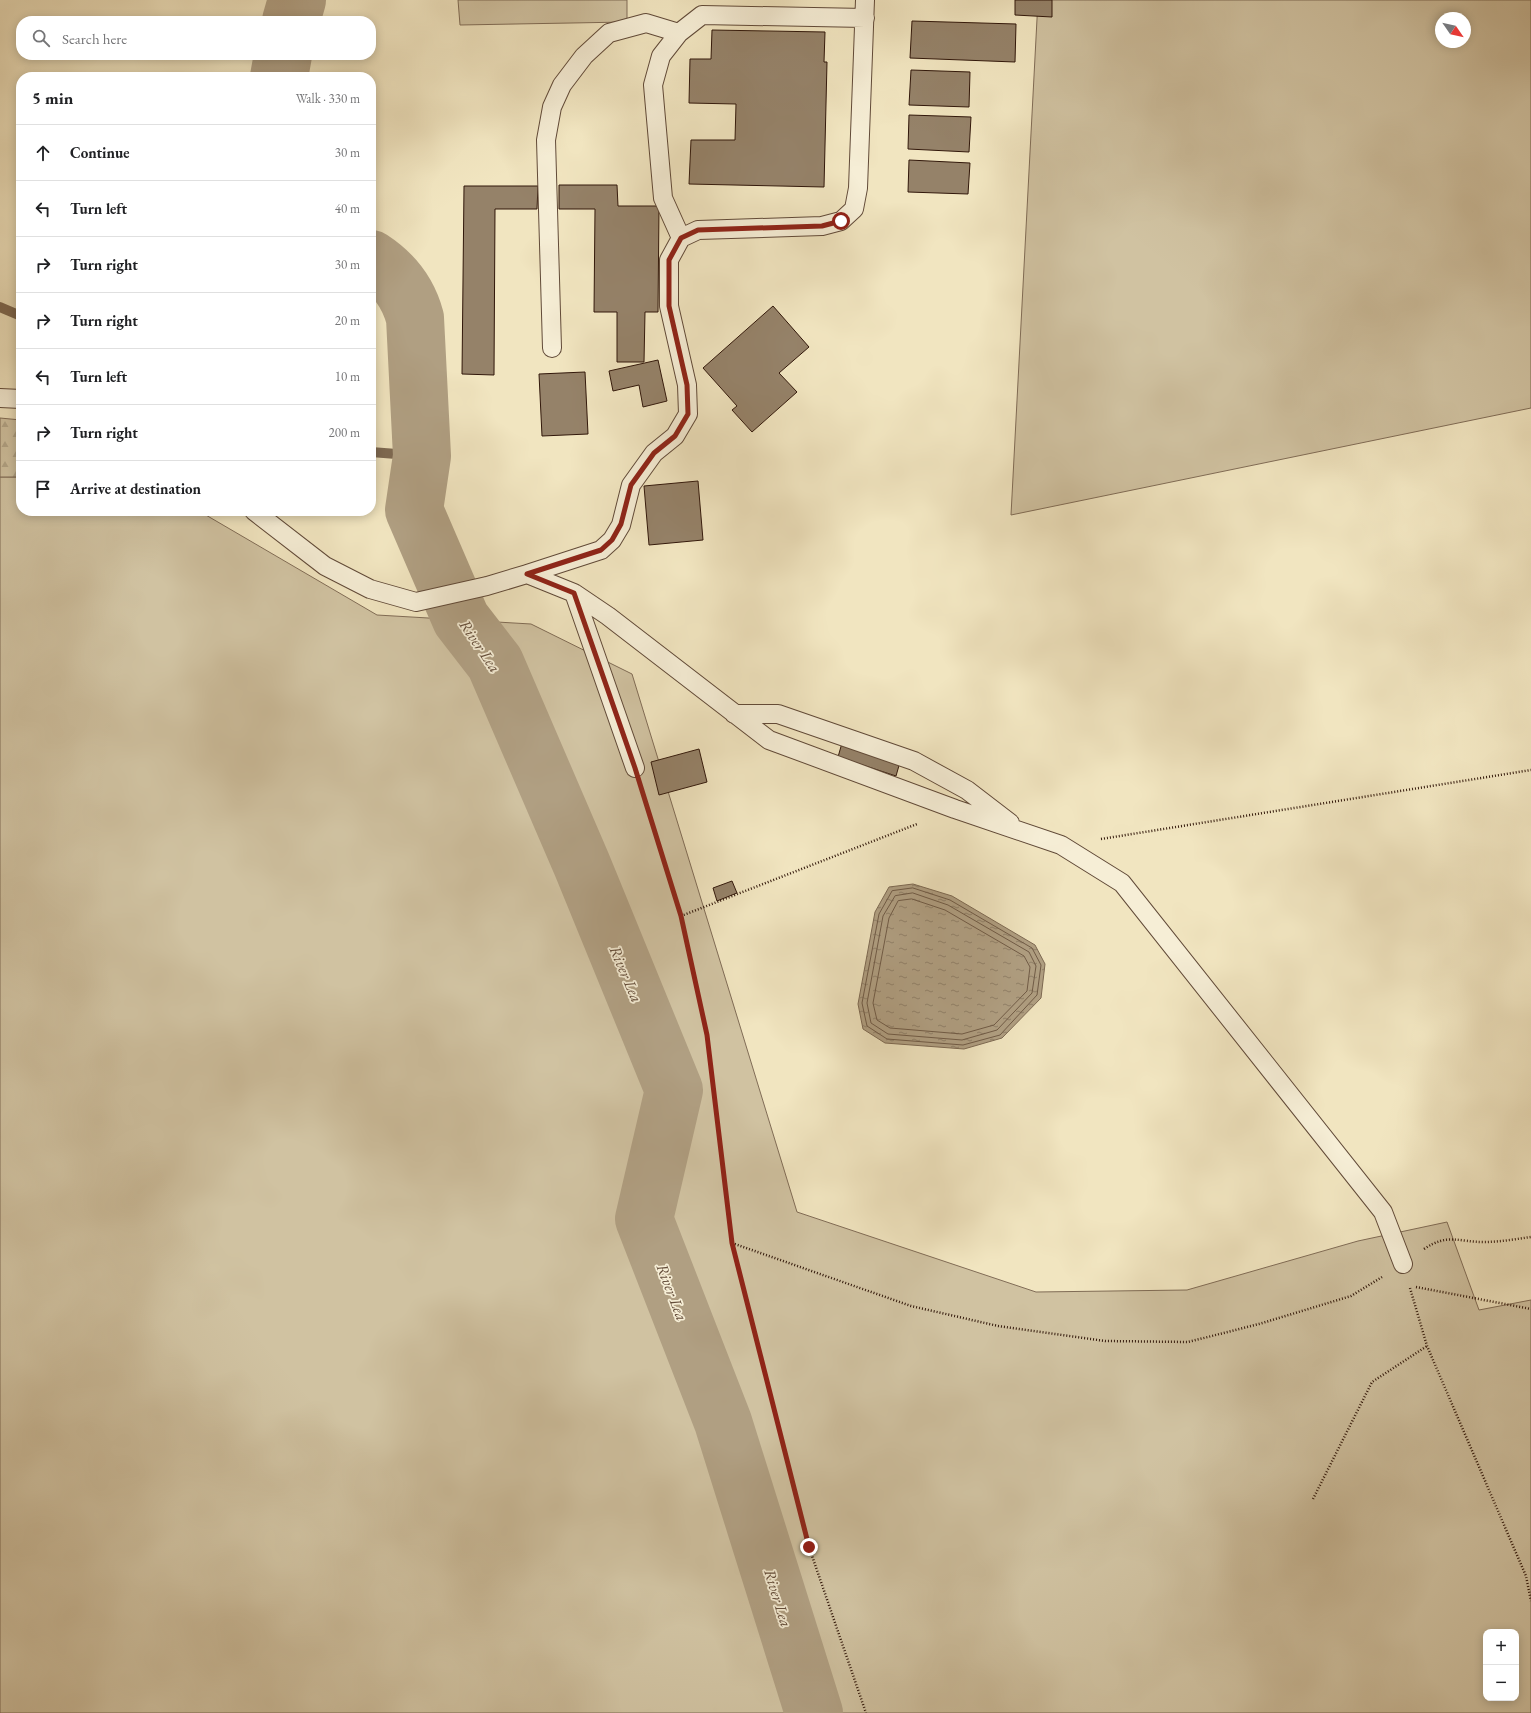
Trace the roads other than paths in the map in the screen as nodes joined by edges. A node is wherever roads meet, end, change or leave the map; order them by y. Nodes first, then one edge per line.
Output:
1 (866, 0) edge
2 (865, 18) junction
3 (679, 33) junction
4 (681, 238) junction
5 (552, 348) dead end
6 (0, 398) edge
7 (16, 399) edge
8 (260, 516) edge
9 (527, 574) junction
10 (574, 593) junction
11 (734, 714) junction
12 (635, 768) road end
13 (1020, 831) junction
14 (1403, 1264) road end

1 - 2 lane
2 - 3 lane
2 - 4 lane
3 - 4 lane
3 - 5 lane
4 - 9 lane
6 - 7 lane
8 - 9 lane
9 - 10 lane
10 - 11 lane
10 - 12 lane
11 - 13 lane
11 - 13 lane
13 - 14 lane

